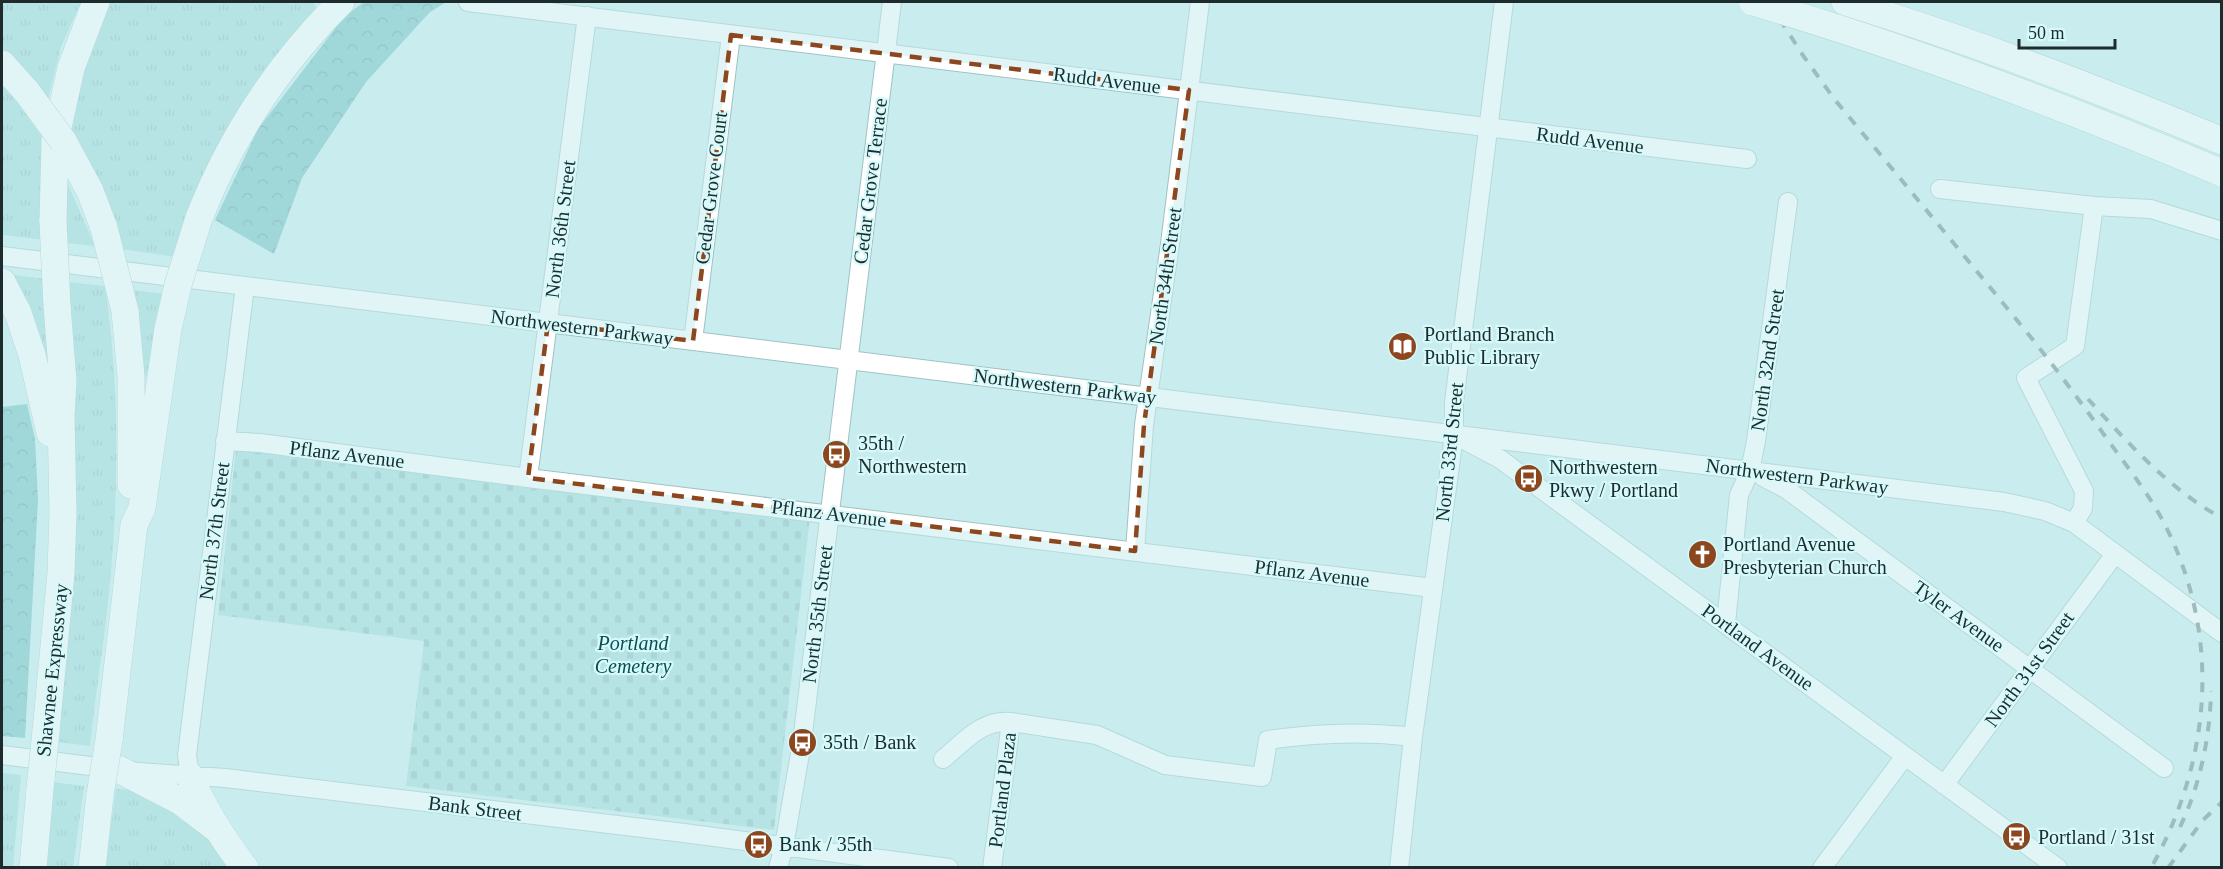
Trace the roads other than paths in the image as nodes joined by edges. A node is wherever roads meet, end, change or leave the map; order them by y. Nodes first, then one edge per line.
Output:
1 (96, 2) edge
2 (341, 2) edge
3 (468, 2) edge
4 (892, 2) edge
5 (1200, 2) edge
6 (1504, 2) edge
7 (1753, 2) edge
8 (1845, 2) edge
9 (587, 16) junction
10 (731, 34) junction
11 (886, 53) junction
12 (2, 64) edge
13 (1189, 90) junction
14 (1488, 127) junction
15 (2222, 141) edge
16 (1747, 159) dead end
17 (2222, 173) edge
18 (1940, 189) dead end
19 (1788, 202) dead end
20 (2094, 206) junction
21 (2222, 231) edge
22 (2, 256) edge
23 (2, 282) edge
24 (245, 286) junction
25 (548, 323) junction
26 (693, 341) junction
27 (849, 360) junction
28 (1148, 397) junction
29 (1454, 435) junction
30 (225, 441) junction
31 (62, 471) junction
32 (1750, 471) junction
33 (528, 478) junction
34 (830, 513) junction
35 (2074, 523) junction
36 (134, 525) junction
37 (1135, 551) junction
38 (2115, 554) junction
39 (1433, 588) junction
40 (1726, 623) junction
41 (2222, 633) edge
42 (2029, 667) junction
43 (1011, 722) junction
44 (1413, 737) junction
45 (2, 754) edge
46 (1905, 756) junction
47 (943, 759) dead end
48 (2164, 768) dead end
49 (118, 769) junction
50 (190, 776) junction
51 (1944, 784) junction
52 (217, 829) junction
53 (784, 846) junction
54 (33, 867) edge
55 (92, 867) edge
56 (245, 867) edge
57 (778, 867) edge
58 (949, 867) edge
59 (992, 867) edge
60 (1399, 867) edge
61 (1822, 867) edge
62 (2058, 867) edge

1 - 31 highway, Shawnee Expressway, bridge
2 - 36 highway, bridge
3 - 9 street, Rudd Avenue
4 - 11 street, Cedar Grove Terrace
5 - 13 street, North 34th Street
6 - 14 street, North 33rd Street
7 - 17 highway, bridge
8 - 15 highway
9 - 10 street, Rudd Avenue
9 - 25 street, North 36th Street
10 - 11 street, Rudd Avenue
10 - 26 street, Cedar Grove Court
11 - 13 street, Rudd Avenue
11 - 27 street, Cedar Grove Terrace
12 - 36 highway, bridge
13 - 14 street, Rudd Avenue
13 - 28 street, North 34th Street
14 - 16 street, Rudd Avenue
14 - 29 street, North 33rd Street
18 - 20 street
19 - 32 street, North 32nd Street
20 - 21 street
20 - 35 street
22 - 24 street, Northwestern Parkway
23 - 31 highway
24 - 25 street, Northwestern Parkway
24 - 30 street, North 37th Street
25 - 26 street, Northwestern Parkway
25 - 33 street, North 36th Street
26 - 27 street, Northwestern Parkway
27 - 28 street, Northwestern Parkway
27 - 34 street, North 35th Street
28 - 29 street, Northwestern Parkway
28 - 37 street, North 34th Street
29 - 32 street, Northwestern Parkway
29 - 39 street, North 33rd Street
29 - 40 street, Portland Avenue
30 - 33 street, Pflanz Avenue
30 - 50 street, North 37th Street
31 - 54 highway, Shawnee Expressway, bridge
32 - 35 street, Northwestern Parkway
32 - 40 street, North 32nd Street
32 - 42 street, Tyler Avenue
33 - 34 street, Pflanz Avenue
34 - 37 street, Pflanz Avenue
34 - 53 street, North 35th Street
35 - 38 street, Northwestern Parkway
36 - 55 highway, bridge
37 - 39 street, Pflanz Avenue
38 - 41 street, Northwestern Parkway
38 - 42 street, North 31st Street
39 - 44 street, North 33rd Street
40 - 46 street, Portland Avenue
42 - 48 street, Tyler Avenue
42 - 51 street, North 31st Street
43 - 44 street, Portland Plaza
43 - 47 street
43 - 59 street, Portland Plaza
44 - 60 street, North 33rd Street
45 - 49 street, Bank Street
46 - 51 street, Portland Avenue
46 - 61 street
49 - 50 street, Bank Street
49 - 52 highway
50 - 52 highway
50 - 53 street, Bank Street
51 - 62 street, Portland Avenue
52 - 56 highway
53 - 57 street, North 35th Street
53 - 58 street, Bank Street

